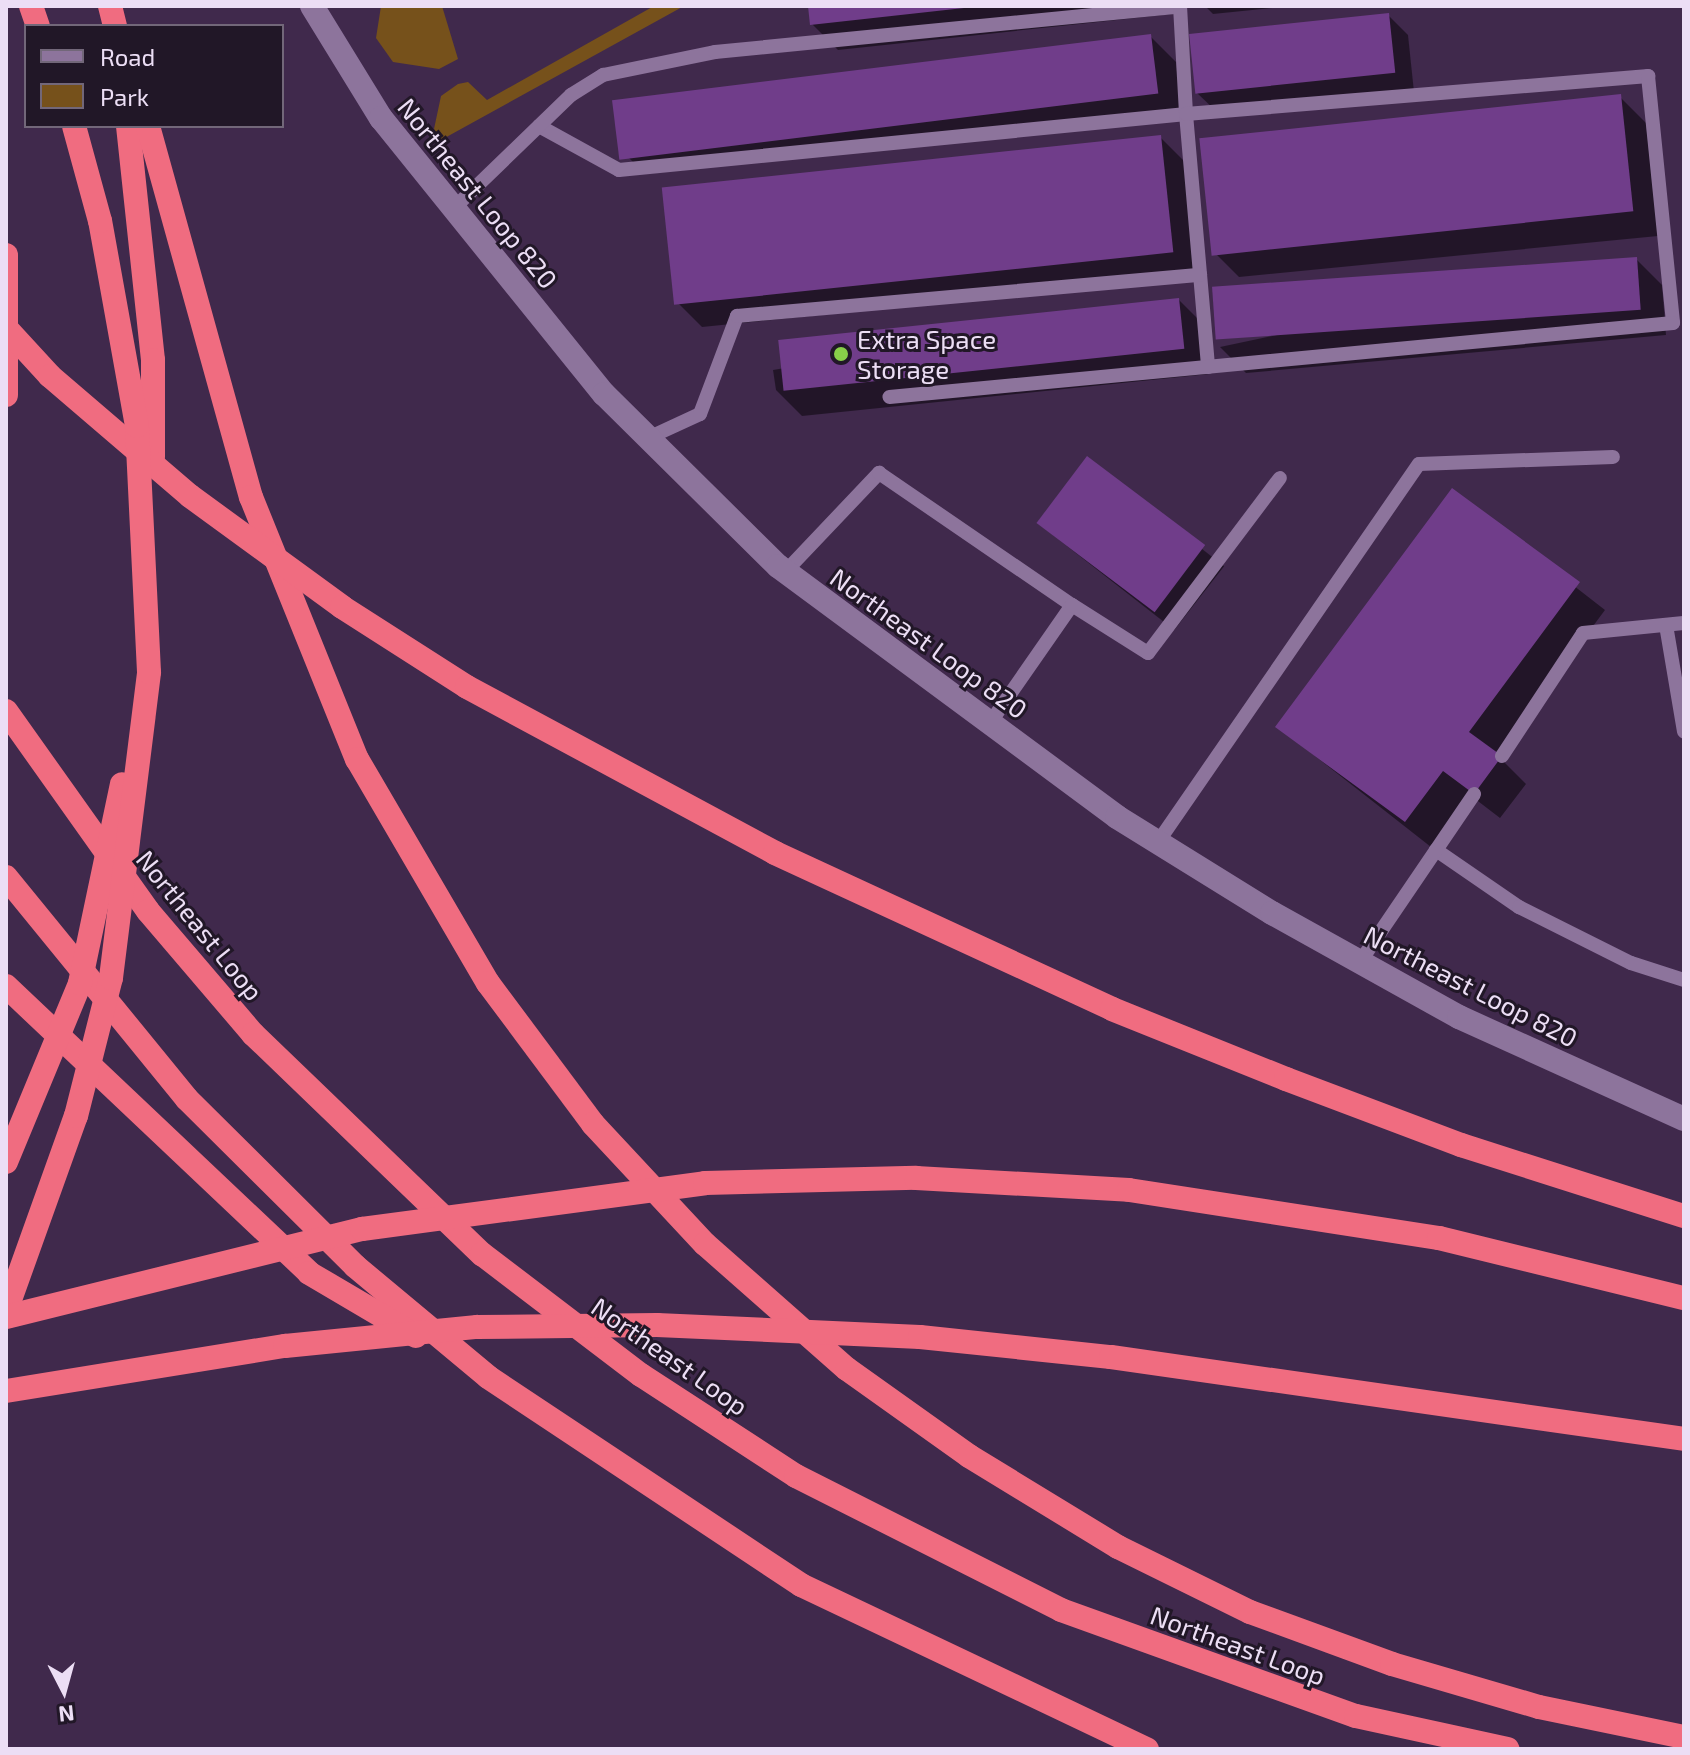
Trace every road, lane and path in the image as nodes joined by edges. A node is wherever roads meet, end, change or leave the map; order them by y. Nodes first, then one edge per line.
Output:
1 (312, 6) edge
2 (1186, 114) junction
3 (539, 126) junction
4 (75, 128) edge
5 (128, 128) edge
6 (149, 128) edge
7 (453, 209) junction
8 (6, 255) edge
9 (1200, 275) junction
10 (6, 328) edge
11 (1208, 367) junction
12 (6, 395) edge
13 (889, 397) dead end
14 (648, 438) junction
15 (1613, 457) dead end
16 (1280, 478) dead end
17 (785, 572) junction
18 (1072, 605) junction
19 (1684, 623) edge
20 (1666, 625) junction
21 (6, 711) edge
22 (990, 723) junction
23 (1684, 731) edge
24 (1502, 756) dead end
25 (1474, 794) dead end
26 (1158, 842) junction
27 (1436, 850) junction
28 (6, 877) edge
29 (1360, 962) junction
30 (1684, 980) edge
31 (6, 986) edge
32 (1684, 1119) edge
33 (6, 1162) edge
34 (1684, 1216) edge
35 (1673, 1295) edge
36 (6, 1314) edge
37 (488, 1377) junction
38 (6, 1391) edge
39 (1684, 1439) edge
40 (1684, 1737) edge
41 (1147, 1749) edge
42 (1507, 1749) edge

1 - 7 main road, Northeast Loop 820
2 - 3 lane
2 - 3 lane
2 - 9 lane
2 - 11 lane
3 - 7 lane
4 - 36 highway
5 - 33 highway
6 - 40 highway
7 - 14 main road, Northeast Loop 820
8 - 12 highway
9 - 11 lane
9 - 14 lane
10 - 34 highway
11 - 13 lane
14 - 17 main road, Northeast Loop 820
15 - 26 lane
16 - 18 lane
17 - 18 lane
17 - 22 main road, Northeast Loop 820
18 - 22 lane
19 - 20 lane
20 - 23 lane
20 - 24 lane
21 - 42 highway, Northeast Loop
22 - 26 main road, Northeast Loop 820
25 - 27 lane
26 - 29 main road, Northeast Loop 820
27 - 29 lane
27 - 30 lane
28 - 37 highway
29 - 32 main road, Northeast Loop 820
31 - 37 highway
35 - 36 highway
37 - 41 highway
38 - 39 highway

